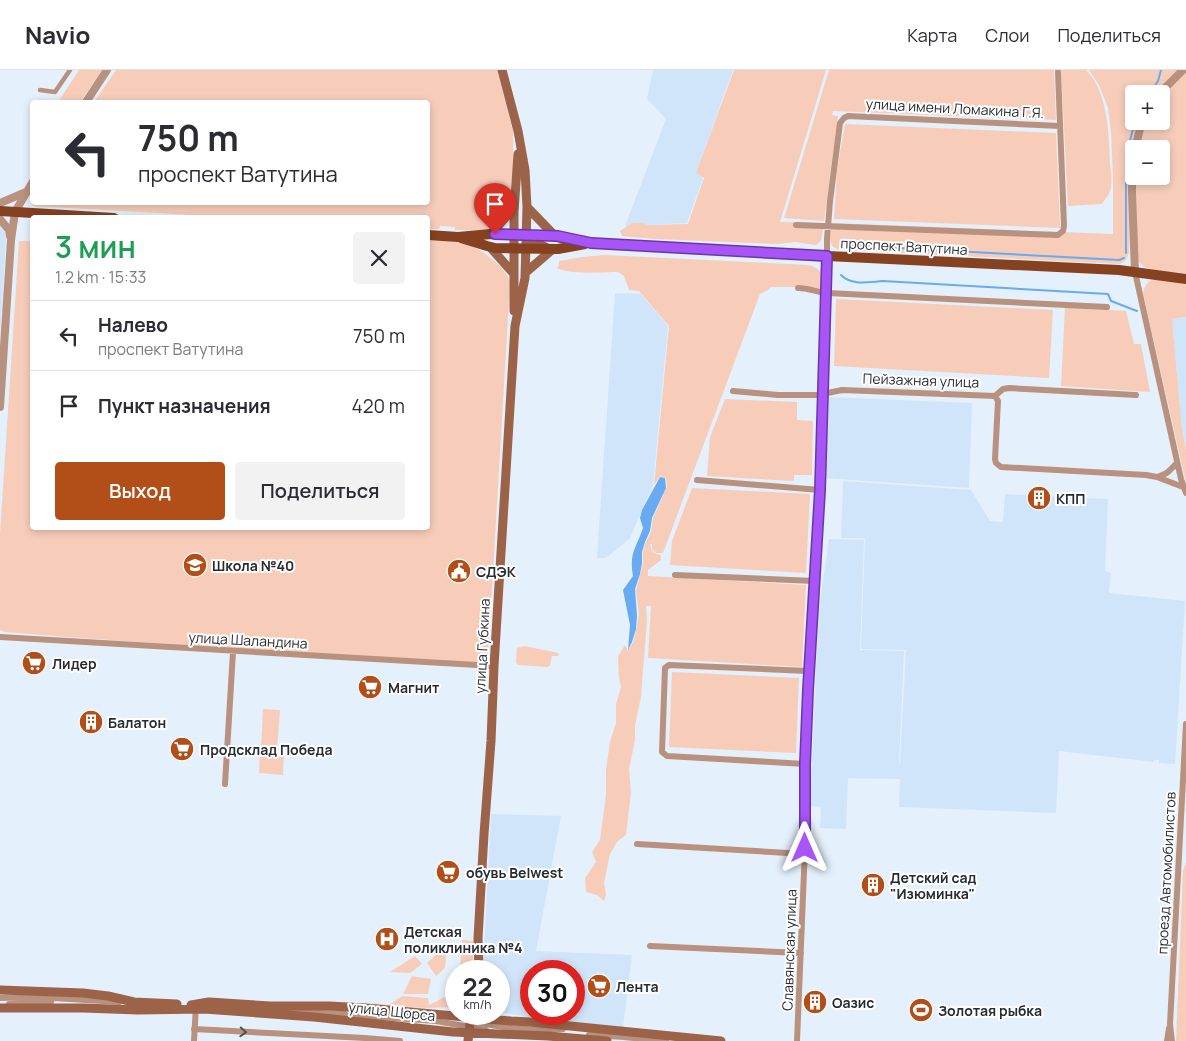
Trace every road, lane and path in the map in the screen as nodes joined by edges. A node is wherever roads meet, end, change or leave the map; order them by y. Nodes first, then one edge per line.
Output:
1 (70, 70) edge
2 (107, 70) edge
3 (502, 70) edge
4 (1183, 70) edge
5 (1058, 72) dead end
6 (1168, 85) edge
7 (40, 90) dead end
8 (87, 100) edge
9 (848, 116) joint
10 (1060, 126) junction
11 (518, 131) junction
12 (1132, 185) edge
13 (30, 186) edge
14 (26, 192) junction
15 (0, 203) edge
16 (527, 209) junction
17 (514, 210) junction
18 (0, 211) edge
19 (16, 212) junction
20 (65, 215) edge
21 (0, 219) edge
22 (796, 225) dead end
23 (828, 226) junction
24 (493, 234) junction
25 (430, 235) edge
26 (552, 236) junction
27 (458, 237) junction
28 (11, 240) junction
29 (520, 241) junction
30 (573, 243) junction
31 (493, 247) junction
32 (551, 249) junction
33 (827, 256) junction
34 (514, 270) junction
35 (525, 271) junction
36 (1135, 272) junction
37 (1186, 279) edge
38 (798, 288) dead end
39 (827, 293) junction
40 (1107, 307) dead end
41 (515, 326) junction
42 (732, 392) dead end
43 (823, 394) junction
44 (1136, 395) dead end
45 (995, 396) junction
46 (0, 406) edge
47 (1177, 463) junction
48 (1157, 477) junction
49 (698, 480) dead end
50 (820, 490) junction
51 (1185, 490) edge
52 (676, 575) dead end
53 (814, 581) junction
54 (0, 637) edge
55 (233, 652) junction
56 (494, 666) junction
57 (808, 671) junction
58 (1186, 724) edge
59 (805, 764) junction
60 (225, 784) dead end
61 (637, 844) dead end
62 (805, 854) junction
63 (1186, 860) edge
64 (1178, 863) junction
65 (478, 938) junction
66 (650, 946) dead end
67 (801, 953) junction
68 (475, 960) edge
69 (479, 960) edge
70 (0, 990) edge
71 (0, 998) edge
72 (82, 1000) junction
73 (134, 1002) junction
74 (0, 1006) edge
75 (270, 1006) junction
76 (194, 1009) junction
77 (436, 1014) junction
78 (314, 1016) junction
79 (366, 1016) junction
80 (511, 1021) joint
81 (1170, 1024) junction
82 (474, 1026) edge
83 (194, 1029) junction
84 (445, 1031) junction
85 (495, 1034) junction
86 (194, 1041) edge
87 (400, 1041) edge
88 (462, 1041) edge
89 (484, 1041) edge
90 (607, 1041) edge
91 (666, 1041) edge
92 (721, 1041) edge
93 (797, 1041) edge
94 (1167, 1041) edge
95 (1172, 1041) edge

1 - 7 street
2 - 8 street
3 - 11 main road, улица Губкина
4 - 6 street
5 - 10 street
9 - 10 street, улица имени Ломакина Г.Я.
9 - 23 street, Славянская улица
10 - 23 street
11 - 16 main road, улица Губкина
11 - 17 main road, улица Губкина
12 - 36 street
13 - 14 street
14 - 15 street
14 - 19 street
16 - 17 main road
16 - 26 main road
16 - 29 main road, улица Губкина
17 - 24 main road
17 - 29 main road, улица Губкина
18 - 19 main road
19 - 20 main road
19 - 28 street
21 - 28 street
22 - 23 street
23 - 33 street, Славянская улица
24 - 27 main road, проспект Ватутина
24 - 29 main road, проспект Ватутина
24 - 31 main road
25 - 27 main road, проспект Ватутина
26 - 29 main road, проспект Ватутина
26 - 30 main road, проспект Ватутина
26 - 32 main road
27 - 31 main road, проспект Ватутина
28 - 46 street
29 - 31 main road, проспект Ватутина
29 - 32 main road, проспект Ватутина
29 - 34 main road, улица Губкина
29 - 35 main road, улица Губкина
30 - 32 main road, проспект Ватутина
30 - 33 main road, проспект Ватутина
31 - 34 main road
32 - 35 main road
33 - 36 main road, проспект Ватутина
33 - 39 street, Славянская улица
34 - 35 main road
34 - 41 main road, улица Губкина
35 - 41 main road, улица Губкина
36 - 37 main road, проспект Ватутина
36 - 47 street
38 - 39 street
39 - 40 street
39 - 43 street, Славянская улица
41 - 56 main road, улица Губкина
42 - 43 street, Пейзажная улица
43 - 45 street, Пейзажная улица
43 - 50 street, Славянская улица
44 - 45 street, Пейзажная улица
45 - 48 street
47 - 48 street
47 - 51 street
48 - 51 street
49 - 50 street
50 - 53 street, Славянская улица
52 - 53 street
53 - 57 street, Славянская улица
54 - 55 street, улица Шаландина
55 - 56 street, улица Шаландина
55 - 60 street
56 - 65 main road, улица Губкина
57 - 59 street, Славянская улица
57 - 59 street
58 - 64 street, проезд Автомобилистов
59 - 62 street, Славянская улица
61 - 62 street
62 - 67 street, Славянская улица
63 - 64 street
64 - 81 street, проезд Автомобилистов
65 - 68 main road, улица Губкина
65 - 69 main road, улица Губкина
66 - 67 street
67 - 93 street, Славянская улица
70 - 73 main road
71 - 72 street, улица Щорса
72 - 73 street, улица Щорса
72 - 74 street, улица Щорса
73 - 76 main road, улица Щорса
74 - 76 main road
75 - 76 main road, улица Щорса
75 - 77 main road, улица Щорса
75 - 79 street, улица Щорса
76 - 78 main road, улица Щорса
76 - 83 street
77 - 79 street, улица Щорса
77 - 82 main road, улица Щорса
78 - 79 street
78 - 84 main road, улица Щорса
79 - 82 street
80 - 82 main road, улица Щорса
80 - 92 main road, улица Щорса
81 - 94 street, проезд Автомобилистов
81 - 95 street, проезд Автомобилистов
82 - 84 main road, улица Щорса
82 - 85 main road, улица Щорса
82 - 91 street
83 - 86 street
83 -> 87 street, улица Щорса
84 - 88 main road
85 - 89 main road
85 - 90 main road, улица Щорса

